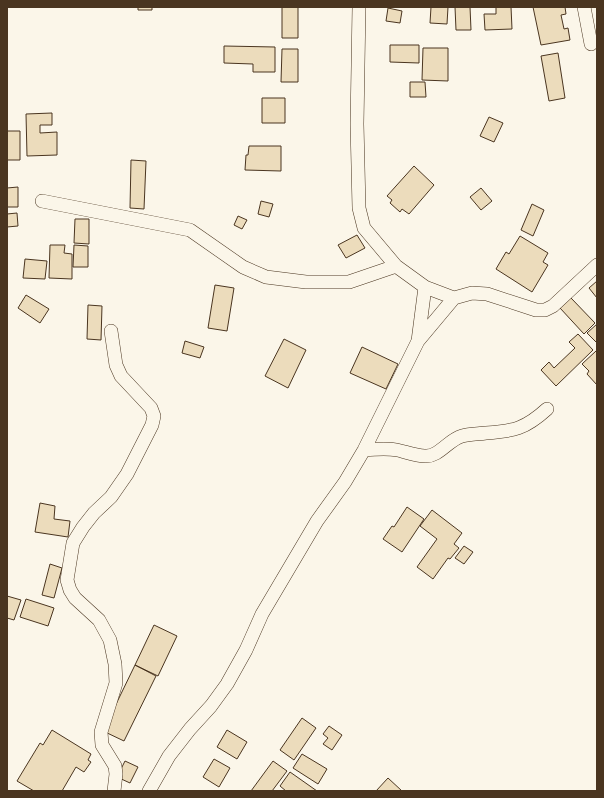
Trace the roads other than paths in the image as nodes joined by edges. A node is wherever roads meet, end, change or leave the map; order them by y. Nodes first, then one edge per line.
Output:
1 (360, 7) edge
2 (584, 7) edge
3 (590, 44) dead end
4 (42, 201) dead end
5 (396, 266) junction
6 (597, 266) edge
7 (425, 287) junction
8 (454, 298) junction
9 (111, 332) dead end
10 (418, 341) junction
11 (547, 409) dead end
12 (364, 450) junction
13 (114, 791) edge
14 (149, 791) edge

1 - 5 street
2 - 3 street
4 - 5 street
5 - 7 street
6 - 8 street
7 - 8 street
7 - 10 street
8 - 10 street
9 - 13 street
10 - 12 street
11 - 12 street
12 - 14 street

